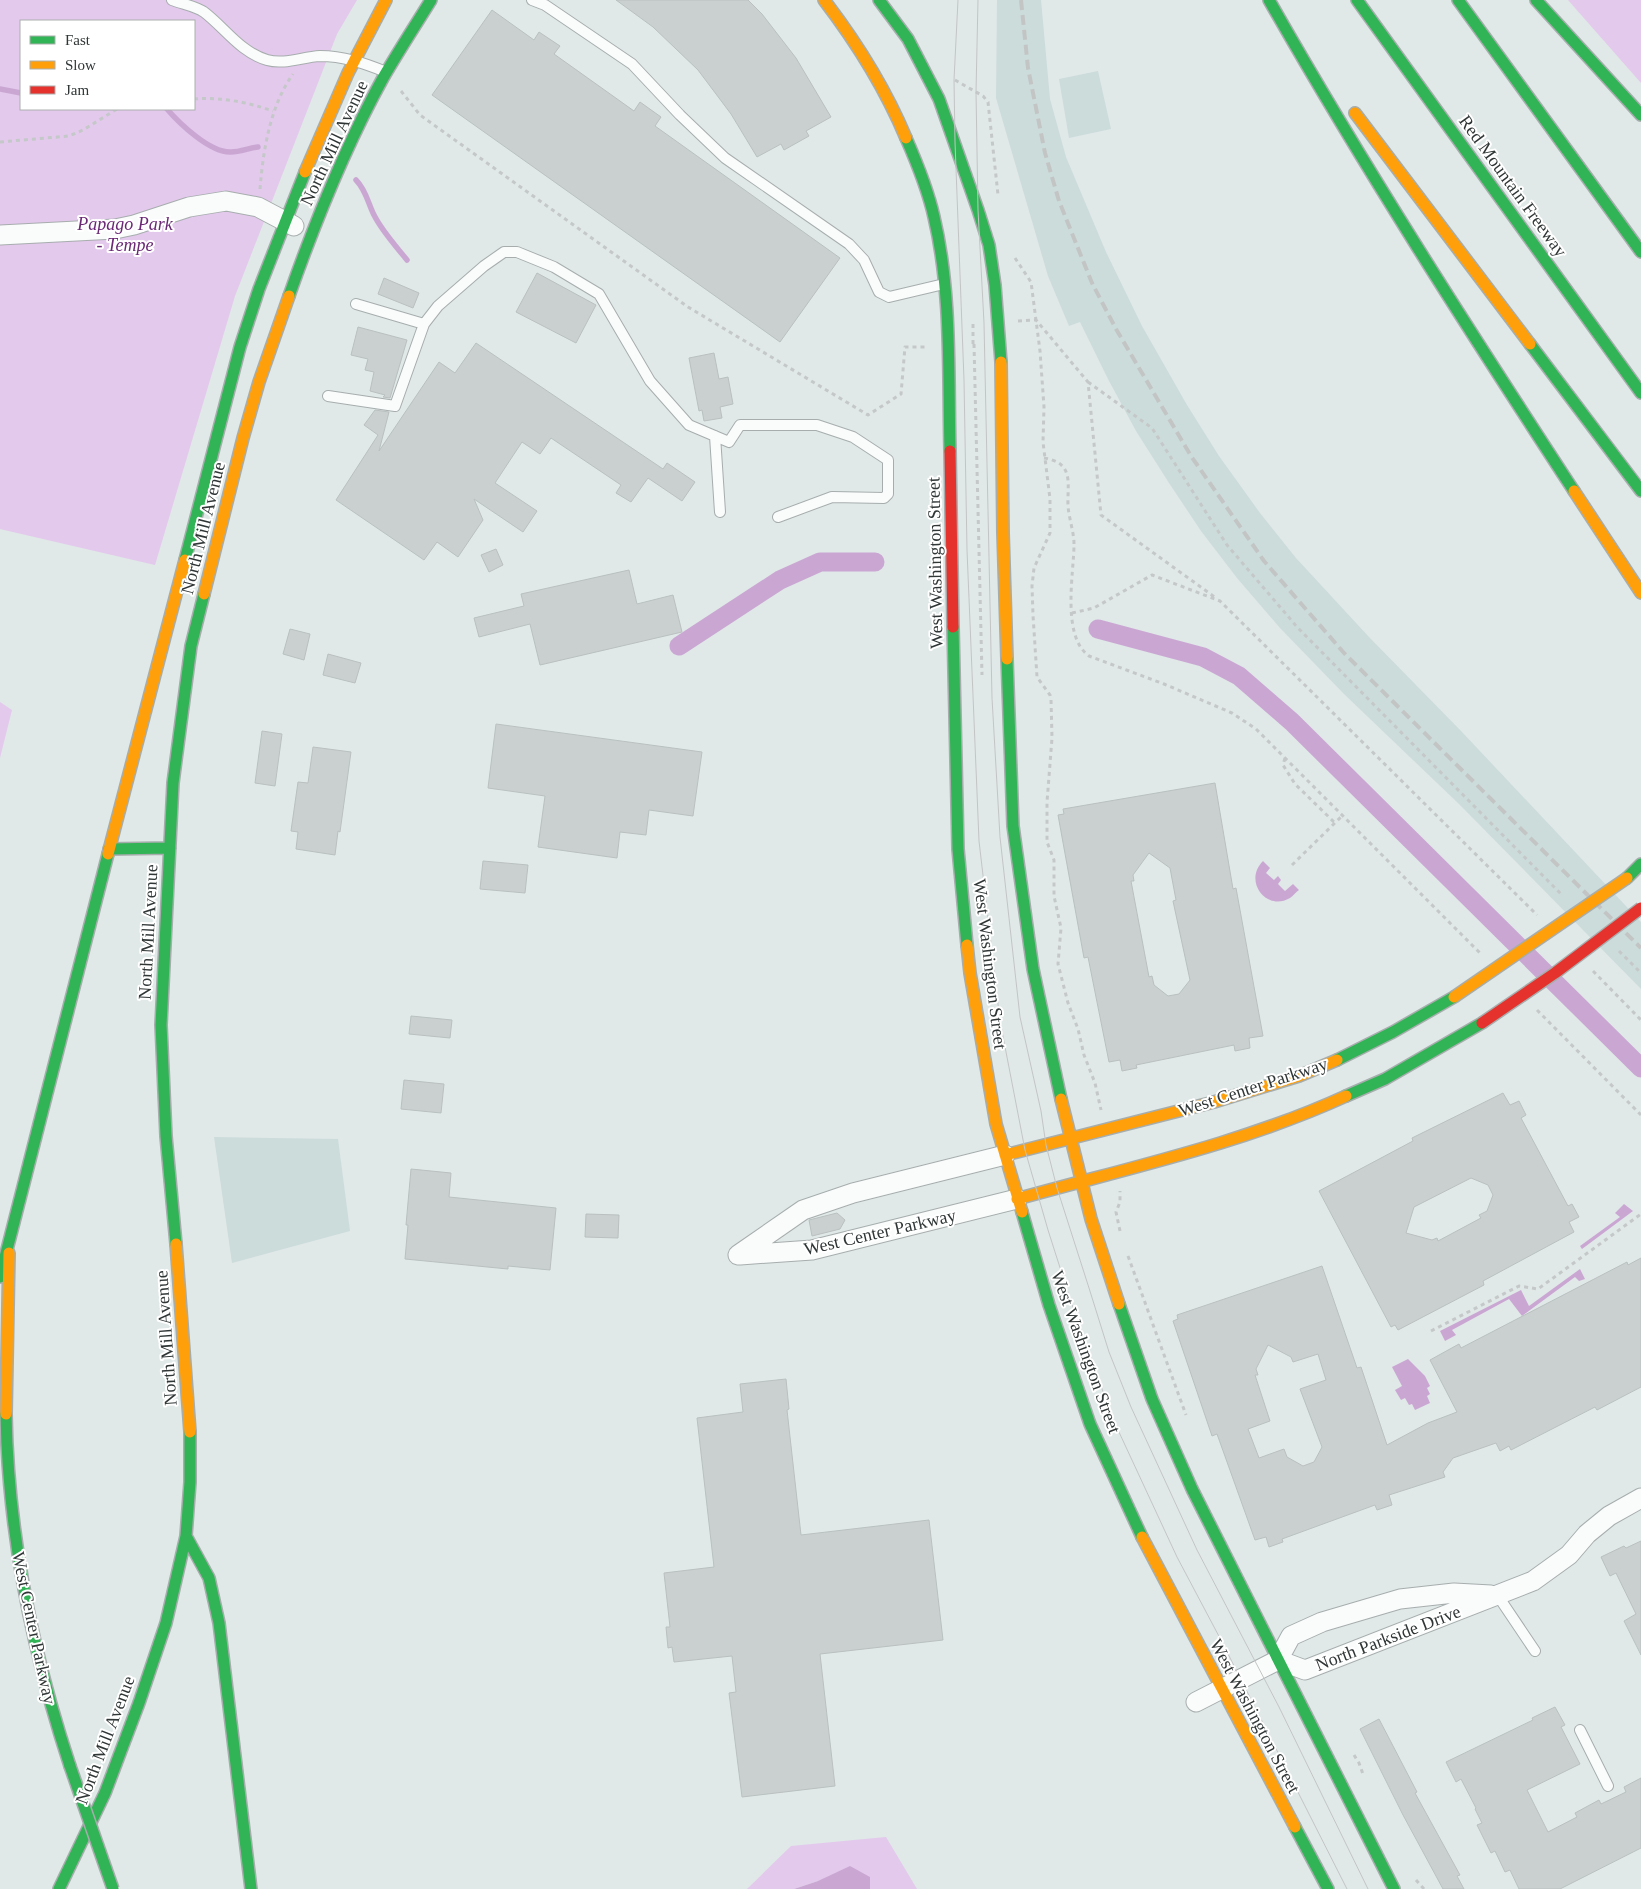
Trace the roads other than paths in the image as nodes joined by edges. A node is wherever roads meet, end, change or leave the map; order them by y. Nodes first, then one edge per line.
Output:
1 (172, 0) edge
2 (386, 0) edge
3 (431, 0) edge
4 (532, 0) edge
5 (824, 0) edge
6 (879, 0) edge
7 (1269, 0) edge
8 (1275, 0) edge
9 (1357, 0) edge
10 (1458, 0) edge
11 (1536, 0) edge
12 (1316, 59) dead end
13 (354, 60) junction
14 (386, 72) junction
15 (1350, 106) dead end
16 (1641, 115) edge
17 (285, 223) junction
18 (312, 233) junction
19 (0, 235) edge
20 (1641, 252) edge
21 (944, 284) junction
22 (356, 304) dead end
23 (424, 324) junction
24 (1641, 393) edge
25 (328, 396) dead end
26 (715, 436) junction
27 (1641, 491) edge
28 (720, 512) dead end
29 (778, 517) dead end
30 (1641, 593) edge
31 (170, 848) junction
32 (109, 849) junction
33 (1641, 864) edge
34 (1641, 870) edge
35 (1627, 878) junction
36 (1641, 908) edge
37 (1070, 1139) junction
38 (1005, 1155) junction
39 (1081, 1181) junction
40 (1017, 1199) junction
41 (10, 1237) junction
42 (0, 1277) edge
43 (1641, 1498) edge
44 (186, 1536) junction
45 (1498, 1596) junction
46 (1535, 1652) dead end
47 (1278, 1660) junction
48 (1221, 1689) junction
49 (1196, 1702) dead end
50 (1580, 1730) dead end
51 (1608, 1786) dead end
52 (59, 1889) edge
53 (113, 1889) edge
54 (251, 1889) edge
55 (1328, 1889) edge
56 (1394, 1889) edge

1 - 13 lane
2 - 13 main road, North Mill Avenue
3 - 14 main road, North Mill Avenue
4 - 21 lane
5 - 21 main road, West Washington Street
6 - 37 main road
7 - 30 main road
8 - 12 main road
9 - 24 main road, Red Mountain Freeway
10 - 20 main road
11 - 16 main road
13 - 14 lane
13 - 17 main road, North Mill Avenue
14 - 18 main road, North Mill Avenue
15 - 27 main road
17 - 18 street
17 - 19 street
17 - 32 main road, North Mill Avenue
18 - 31 main road, North Mill Avenue
21 - 38 main road, West Washington Street
22 - 23 lane
23 - 25 lane
23 - 26 lane
26 - 28 lane
26 - 29 lane
31 - 32 main road
31 - 44 main road, North Mill Avenue
32 - 41 main road, North Mill Avenue
33 - 35 main road
34 - 35 main road, West Center Parkway
35 - 37 main road, West Center Parkway, bridge
36 - 39 main road, West Center Parkway, bridge
37 - 38 main road, West Center Parkway
37 - 39 main road
38 - 40 main road, West Washington Street
38 - 40 street, West Center Parkway
39 - 40 main road, West Center Parkway
39 - 47 main road
40 - 48 main road, West Washington Street
41 - 42 main road, North Mill Avenue
41 - 53 main road, West Center Parkway, bridge
43 - 45 street, North Parkside Drive
44 - 52 main road, North Mill Avenue
44 - 54 main road
45 - 46 lane
45 - 47 street, North Parkside Drive
45 - 47 street, North Parkside Drive
47 - 48 street
47 - 56 main road
48 - 49 street
48 - 55 main road, West Washington Street
50 - 51 lane

